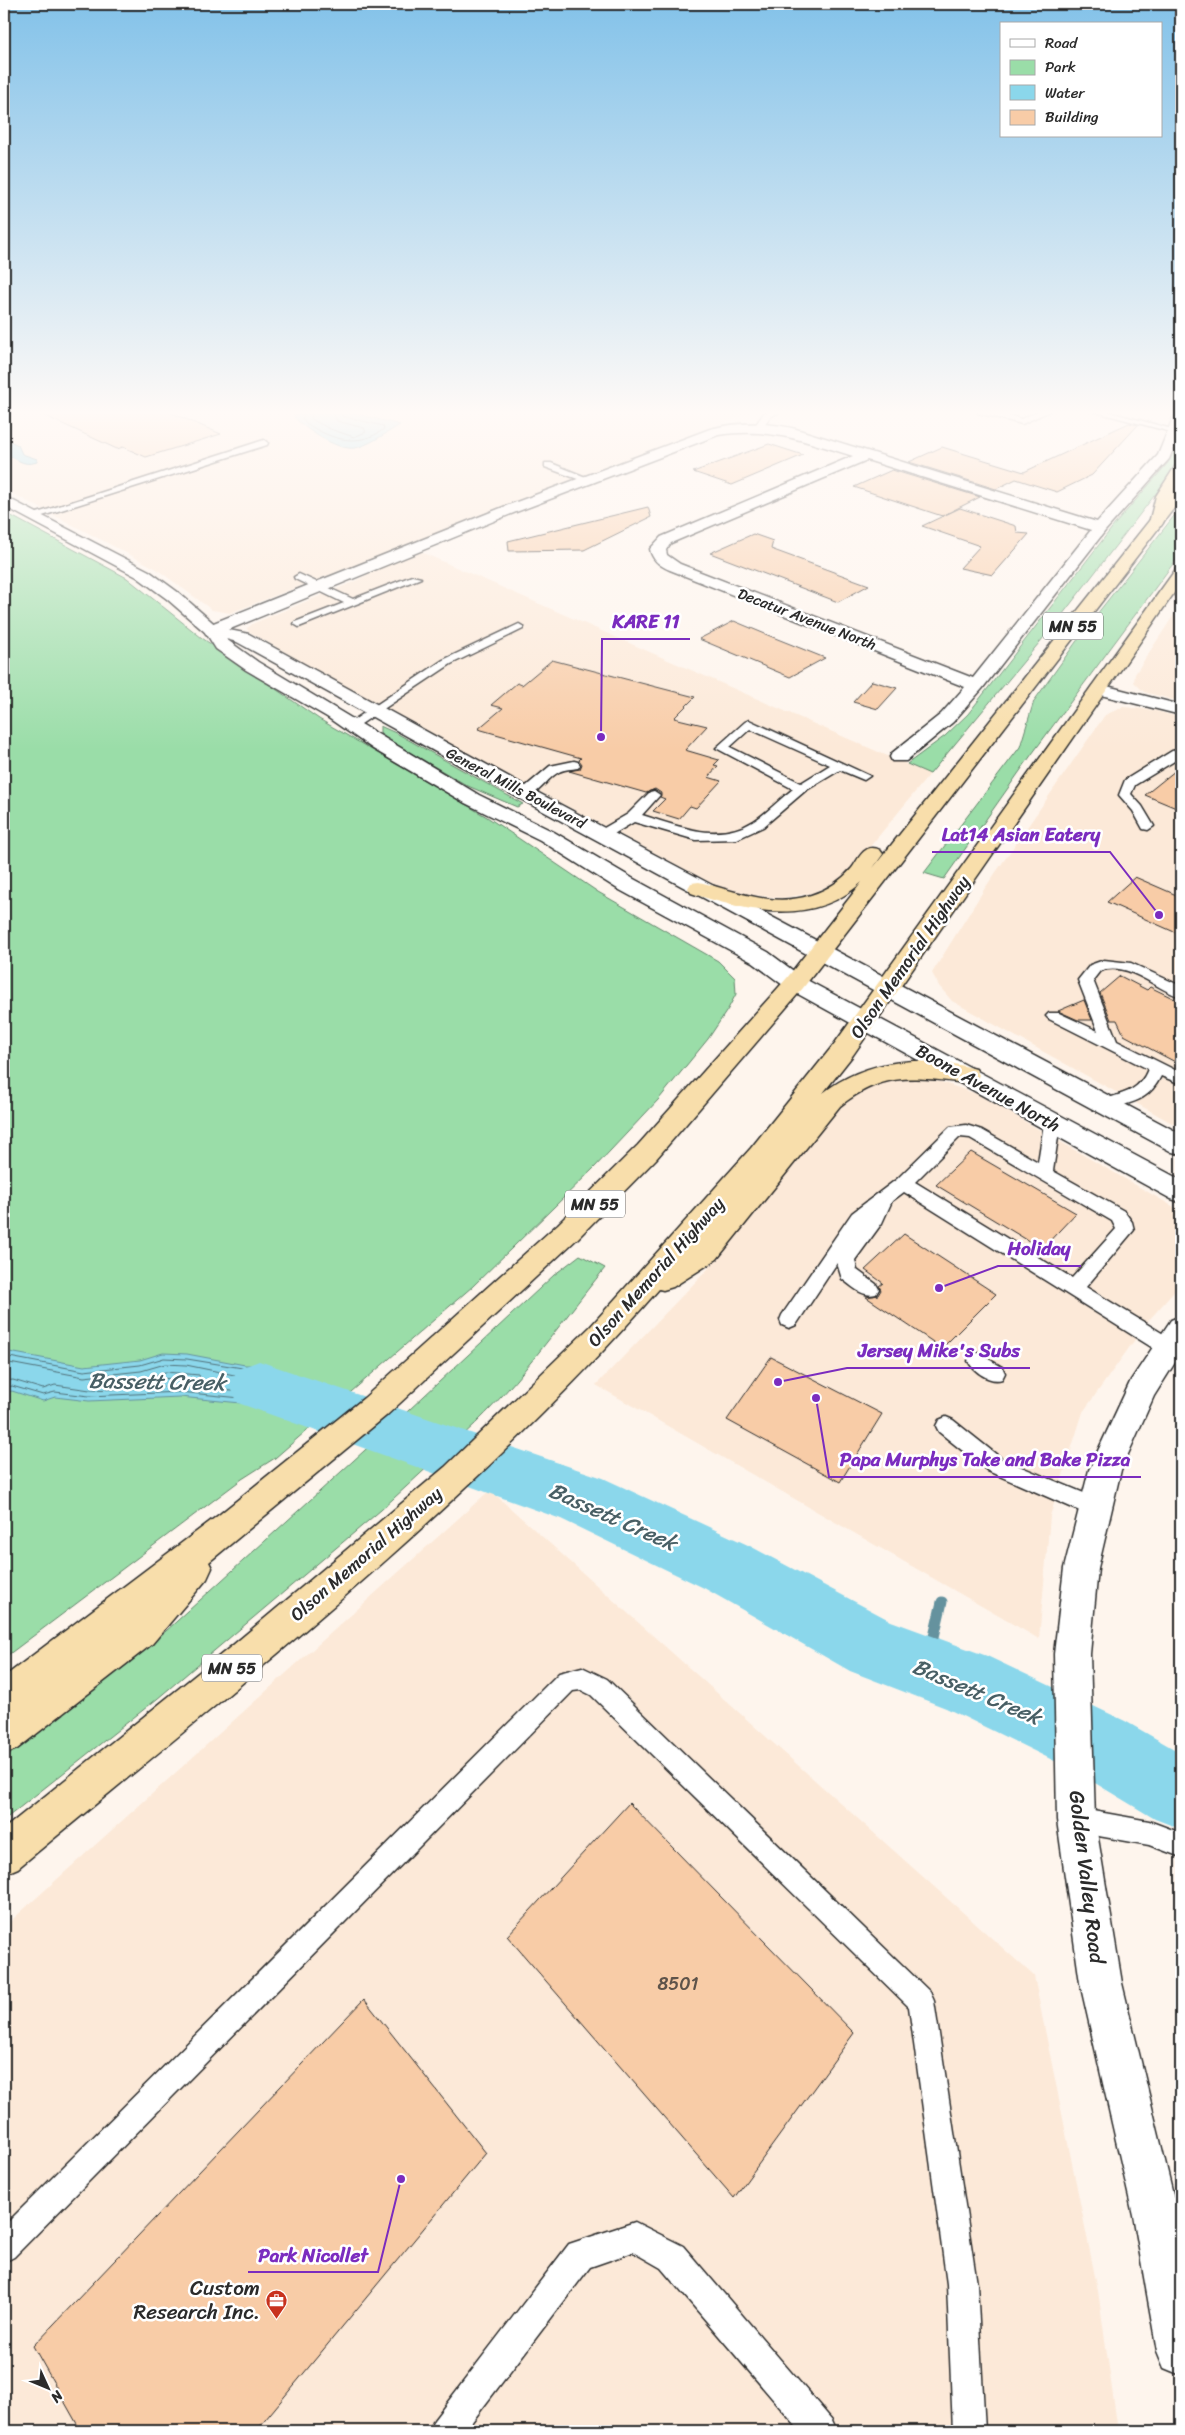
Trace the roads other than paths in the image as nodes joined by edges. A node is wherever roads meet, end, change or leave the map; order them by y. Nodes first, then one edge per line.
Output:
1 (1156, 522) edge
2 (46, 523) edge
3 (482, 523) edge
4 (707, 523) edge
5 (1082, 523) edge
6 (1105, 523) edge
7 (1100, 528) junction
8 (1181, 572) edge
9 (299, 577) dead end
10 (416, 578) dead end
11 (320, 587) junction
12 (352, 603) junction
13 (299, 624) dead end
14 (519, 627) dead end
15 (212, 630) junction
16 (976, 685) junction
17 (1099, 690) junction
18 (1181, 710) edge
19 (373, 711) junction
20 (351, 726) junction
21 (1181, 753) edge
22 (899, 757) dead end
23 (966, 762) junction
24 (574, 765) dead end
25 (838, 766) junction
26 (864, 776) dead end
27 (801, 788) junction
28 (524, 793) junction
29 (654, 795) dead end
30 (633, 817) junction
31 (1148, 826) dead end
32 (602, 835) junction
33 (699, 888) junction
34 (819, 951) junction
35 (795, 983) junction
36 (888, 988) junction
37 (1181, 992) edge
38 (1054, 1016) dead end
39 (865, 1020) junction
40 (1110, 1043) junction
41 (1157, 1067) junction
42 (967, 1075) junction
43 (1181, 1079) edge
44 (1106, 1104) junction
45 (1052, 1124) junction
46 (1181, 1145) edge
47 (1044, 1174) junction
48 (904, 1183) junction
49 (1181, 1192) edge
50 (886, 1196) junction
51 (1074, 1288) junction
52 (870, 1289) dead end
53 (633, 1298) junction
54 (789, 1320) dead end
55 (1174, 1337) edge
56 (978, 1361) dead end
57 (995, 1373) dead end
58 (946, 1426) dead end
59 (1096, 1508) junction
60 (232, 1525) junction
61 (4, 1699) edge
62 (4, 1736) edge
63 (1076, 1818) junction
64 (1181, 1845) edge
65 (4, 1854) edge
66 (4, 2247) edge
67 (1181, 2351) edge
68 (445, 2431) edge
69 (822, 2431) edge
70 (969, 2431) edge

1 - 23 highway, MN 55
2 - 15 street, General Mills Boulevard
3 - 11 street
4 - 16 street, Decatur Avenue North
5 - 7 street
6 - 7 street
7 - 16 street
8 - 17 highway, Olson Memorial Highway / MN 55
9 - 11 lane
10 - 12 lane
11 - 12 lane
11 - 15 street
12 - 13 lane
14 - 19 lane
15 - 19 street, General Mills Boulevard
15 - 20 street, General Mills Boulevard
16 - 22 street
17 - 18 street
17 - 36 highway, Olson Memorial Highway / MN 55
19 - 20 lane
19 - 28 street, General Mills Boulevard
20 - 35 street, General Mills Boulevard
21 - 31 lane
23 - 33 highway
23 - 34 highway, MN 55
24 - 28 lane
25 - 26 lane
25 - 27 lane
25 - 27 lane
27 - 30 lane
28 - 32 street, General Mills Boulevard
29 - 30 lane
30 - 32 lane
32 - 33 street, General Mills Boulevard
33 - 34 street, General Mills Boulevard
34 - 35 highway, MN 55
34 - 36 street
35 - 39 street, Boone Avenue North
35 - 60 highway, MN 55
36 - 39 highway, Olson Memorial Highway / MN 55
36 - 44 street
37 - 40 lane
38 - 40 lane
39 - 42 street, Boone Avenue North
39 - 53 highway, Olson Memorial Highway / MN 55
40 - 41 lane
41 - 43 lane
41 - 44 lane
42 - 45 street, Boone Avenue North
42 - 53 highway
44 - 46 street
45 - 47 lane
45 - 49 street, Boone Avenue North
47 - 48 lane
47 - 51 lane
48 - 50 lane
48 - 51 lane
50 - 52 lane
50 - 54 lane
51 - 55 lane
53 - 65 highway, Olson Memorial Highway / MN 55
55 - 59 street, Golden Valley Road
56 - 57 lane
58 - 59 lane
59 - 63 street, Golden Valley Road
60 - 61 highway, MN 55
60 - 62 highway
63 - 64 lane
63 - 67 street, Golden Valley Road
66 - 70 lane
68 - 69 lane

